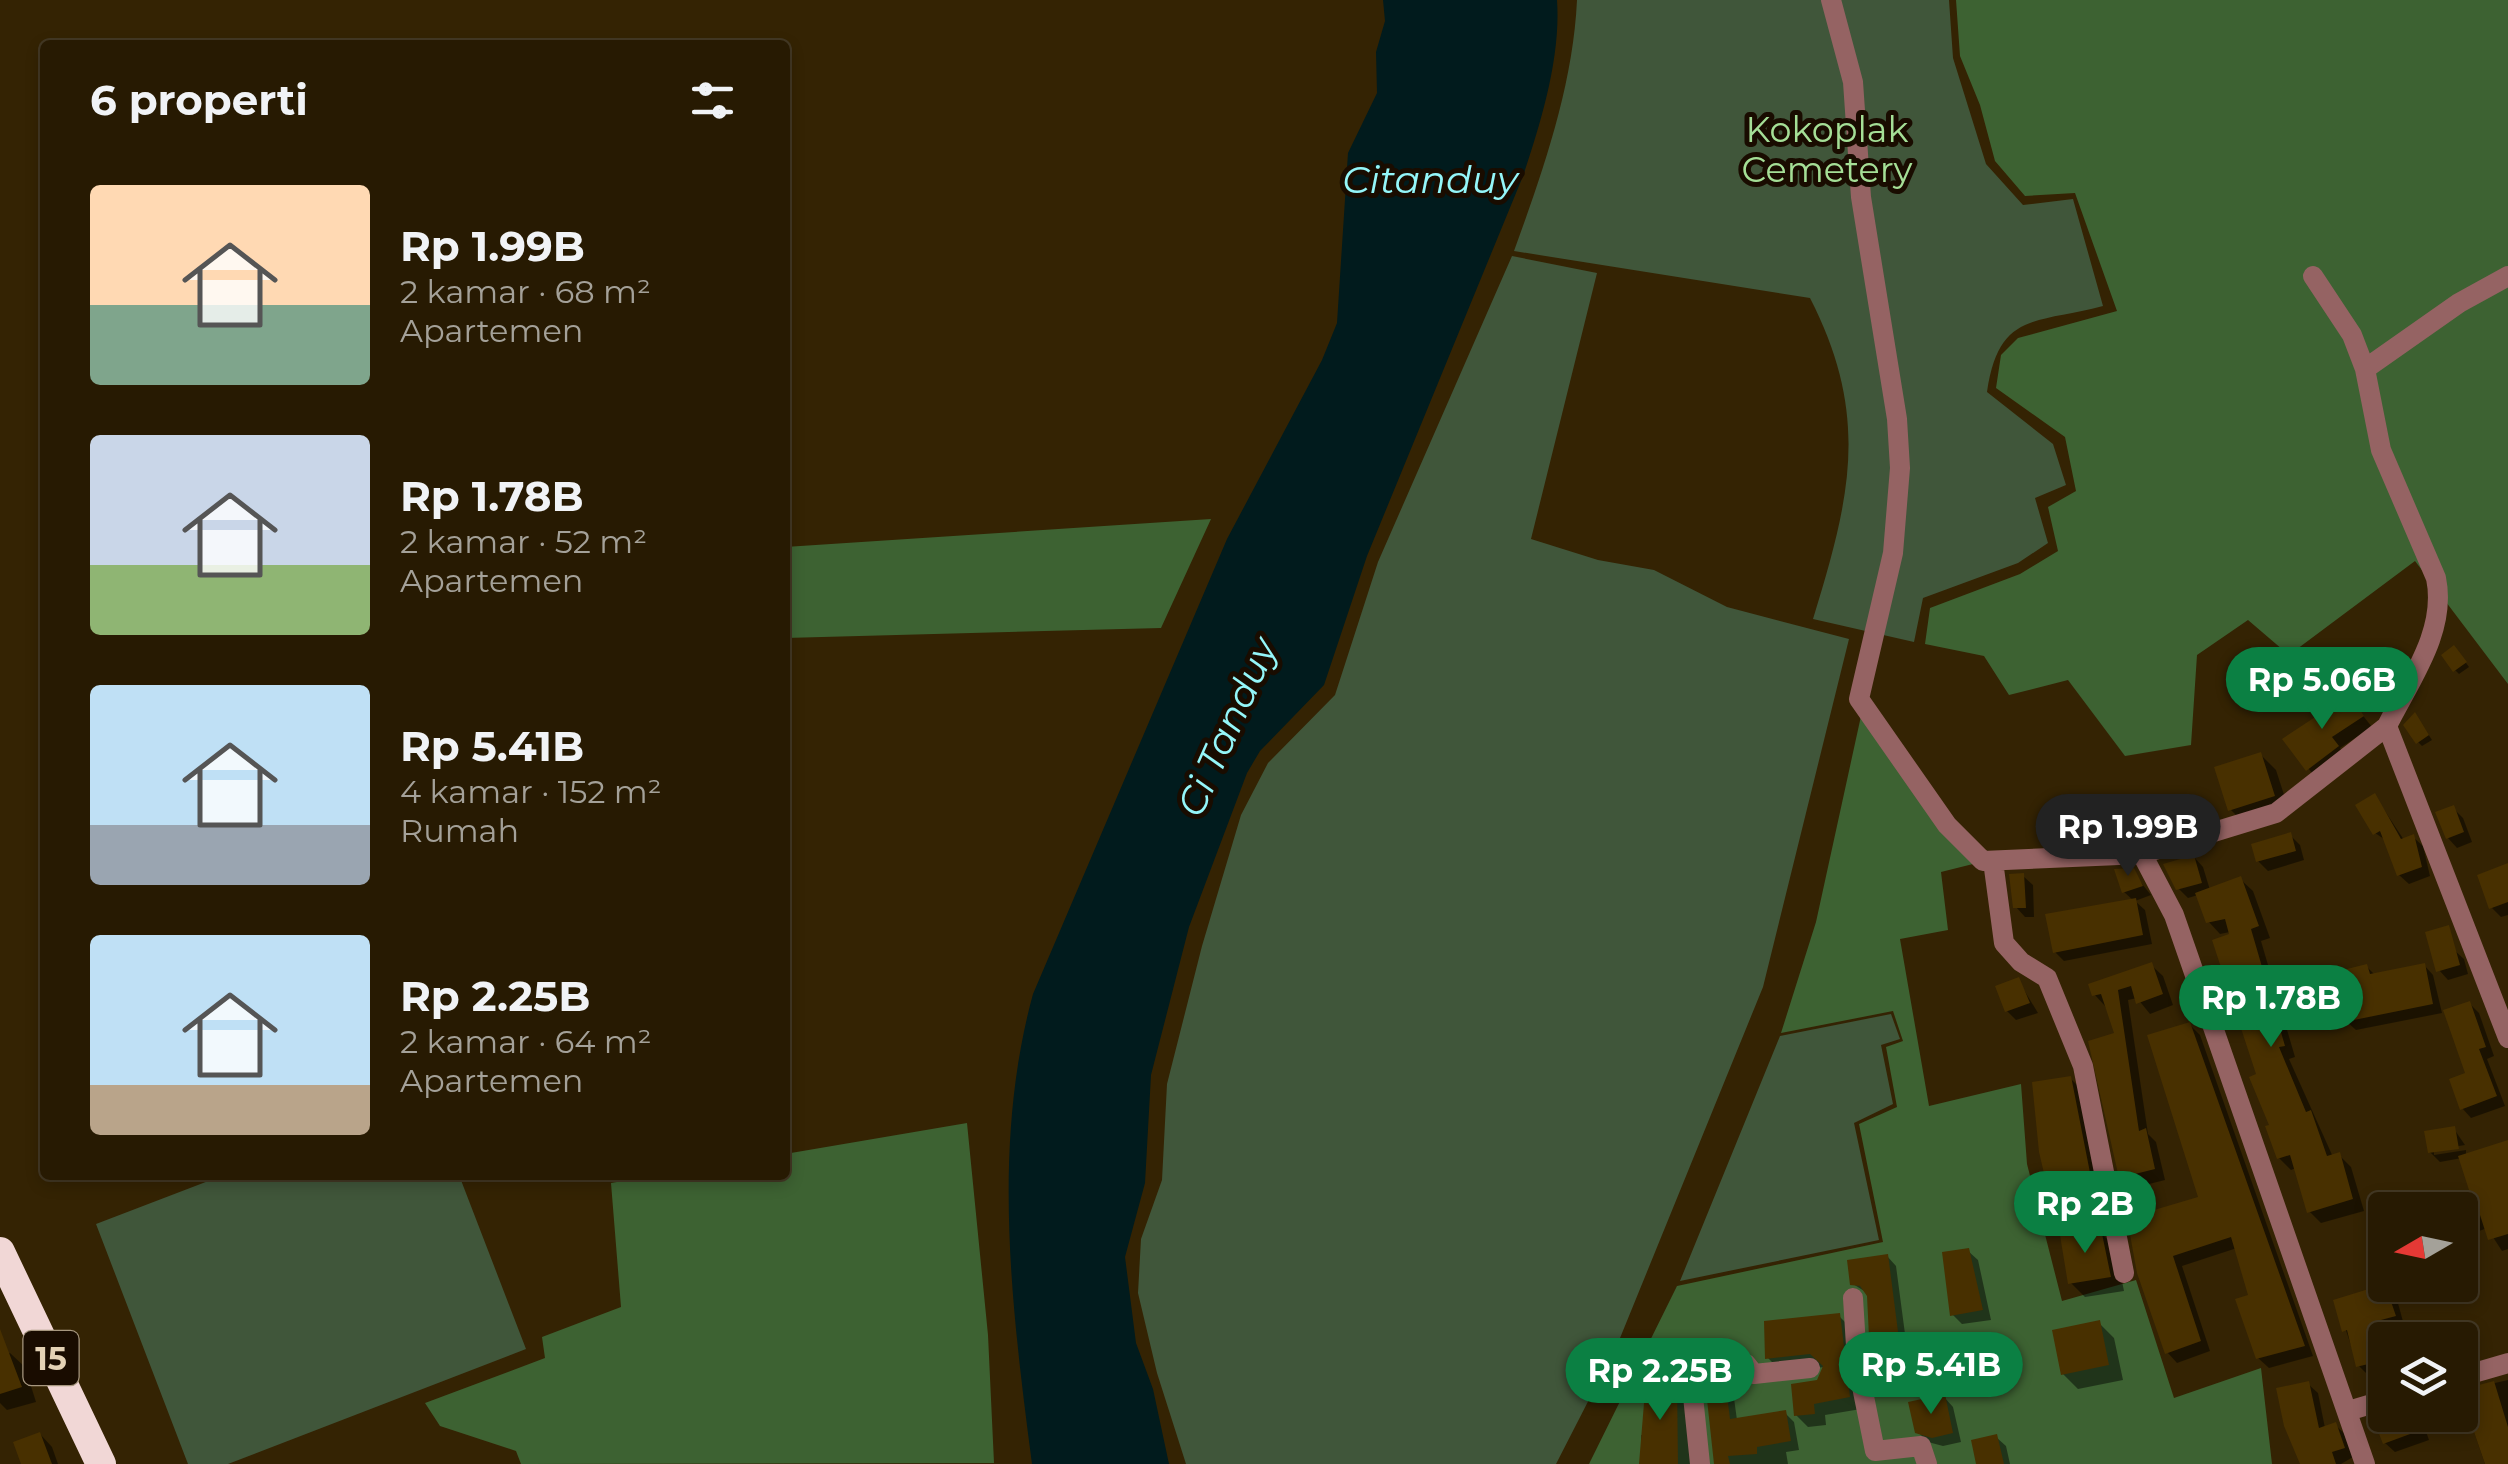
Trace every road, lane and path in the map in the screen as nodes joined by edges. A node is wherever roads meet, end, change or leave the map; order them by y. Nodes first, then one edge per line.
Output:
1 (1832, 0) edge
2 (2313, 276) dead end
3 (2508, 276) edge
4 (2365, 368) junction
5 (2387, 726) junction
6 (2142, 854) junction
7 (1993, 861) junction
8 (2500, 986) edge
9 (2508, 1038) edge
10 (0, 1252) edge
11 (2124, 1273) dead end
12 (1853, 1298) dead end
13 (1810, 1368) dead end
14 (2506, 1369) edge
15 (2478, 1374) edge
16 (2368, 1405) edge
17 (2348, 1411) junction
18 (102, 1464) edge
19 (1700, 1464) edge
20 (1927, 1464) edge
21 (2365, 1464) edge

1 - 7 street
2 - 4 street
3 - 4 street
4 - 5 street
5 - 6 street
5 - 8 street
6 - 7 street
6 - 17 street
7 - 11 street
8 - 9 street
10 - 18 highway, 15
12 - 20 street
13 - 19 street
14 - 15 street
16 - 17 street
17 - 21 street

